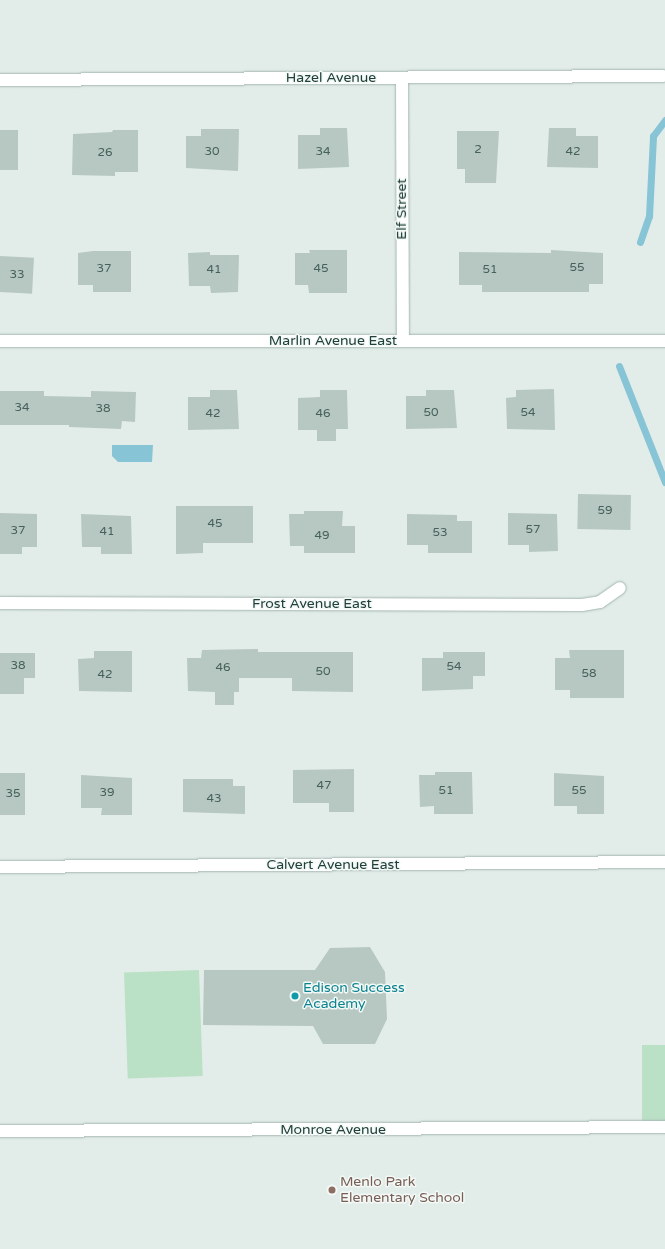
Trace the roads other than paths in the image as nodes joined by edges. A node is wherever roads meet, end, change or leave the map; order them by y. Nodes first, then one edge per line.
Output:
1 (663, 76) dead end
2 (402, 78) junction
3 (0, 80) edge
4 (0, 341) edge
5 (403, 341) junction
6 (665, 341) edge
7 (620, 588) dead end
8 (0, 603) edge
9 (665, 862) edge
10 (0, 867) edge
11 (665, 1127) edge
12 (0, 1131) edge

1 - 2 street, Hazel Avenue
2 - 3 street, Hazel Avenue
2 - 5 street, Elf Street
4 - 5 street, Marlin Avenue East
5 - 6 street, Marlin Avenue East
7 - 8 street, Frost Avenue East
9 - 10 street, Calvert Avenue East
11 - 12 street, Monroe Avenue

